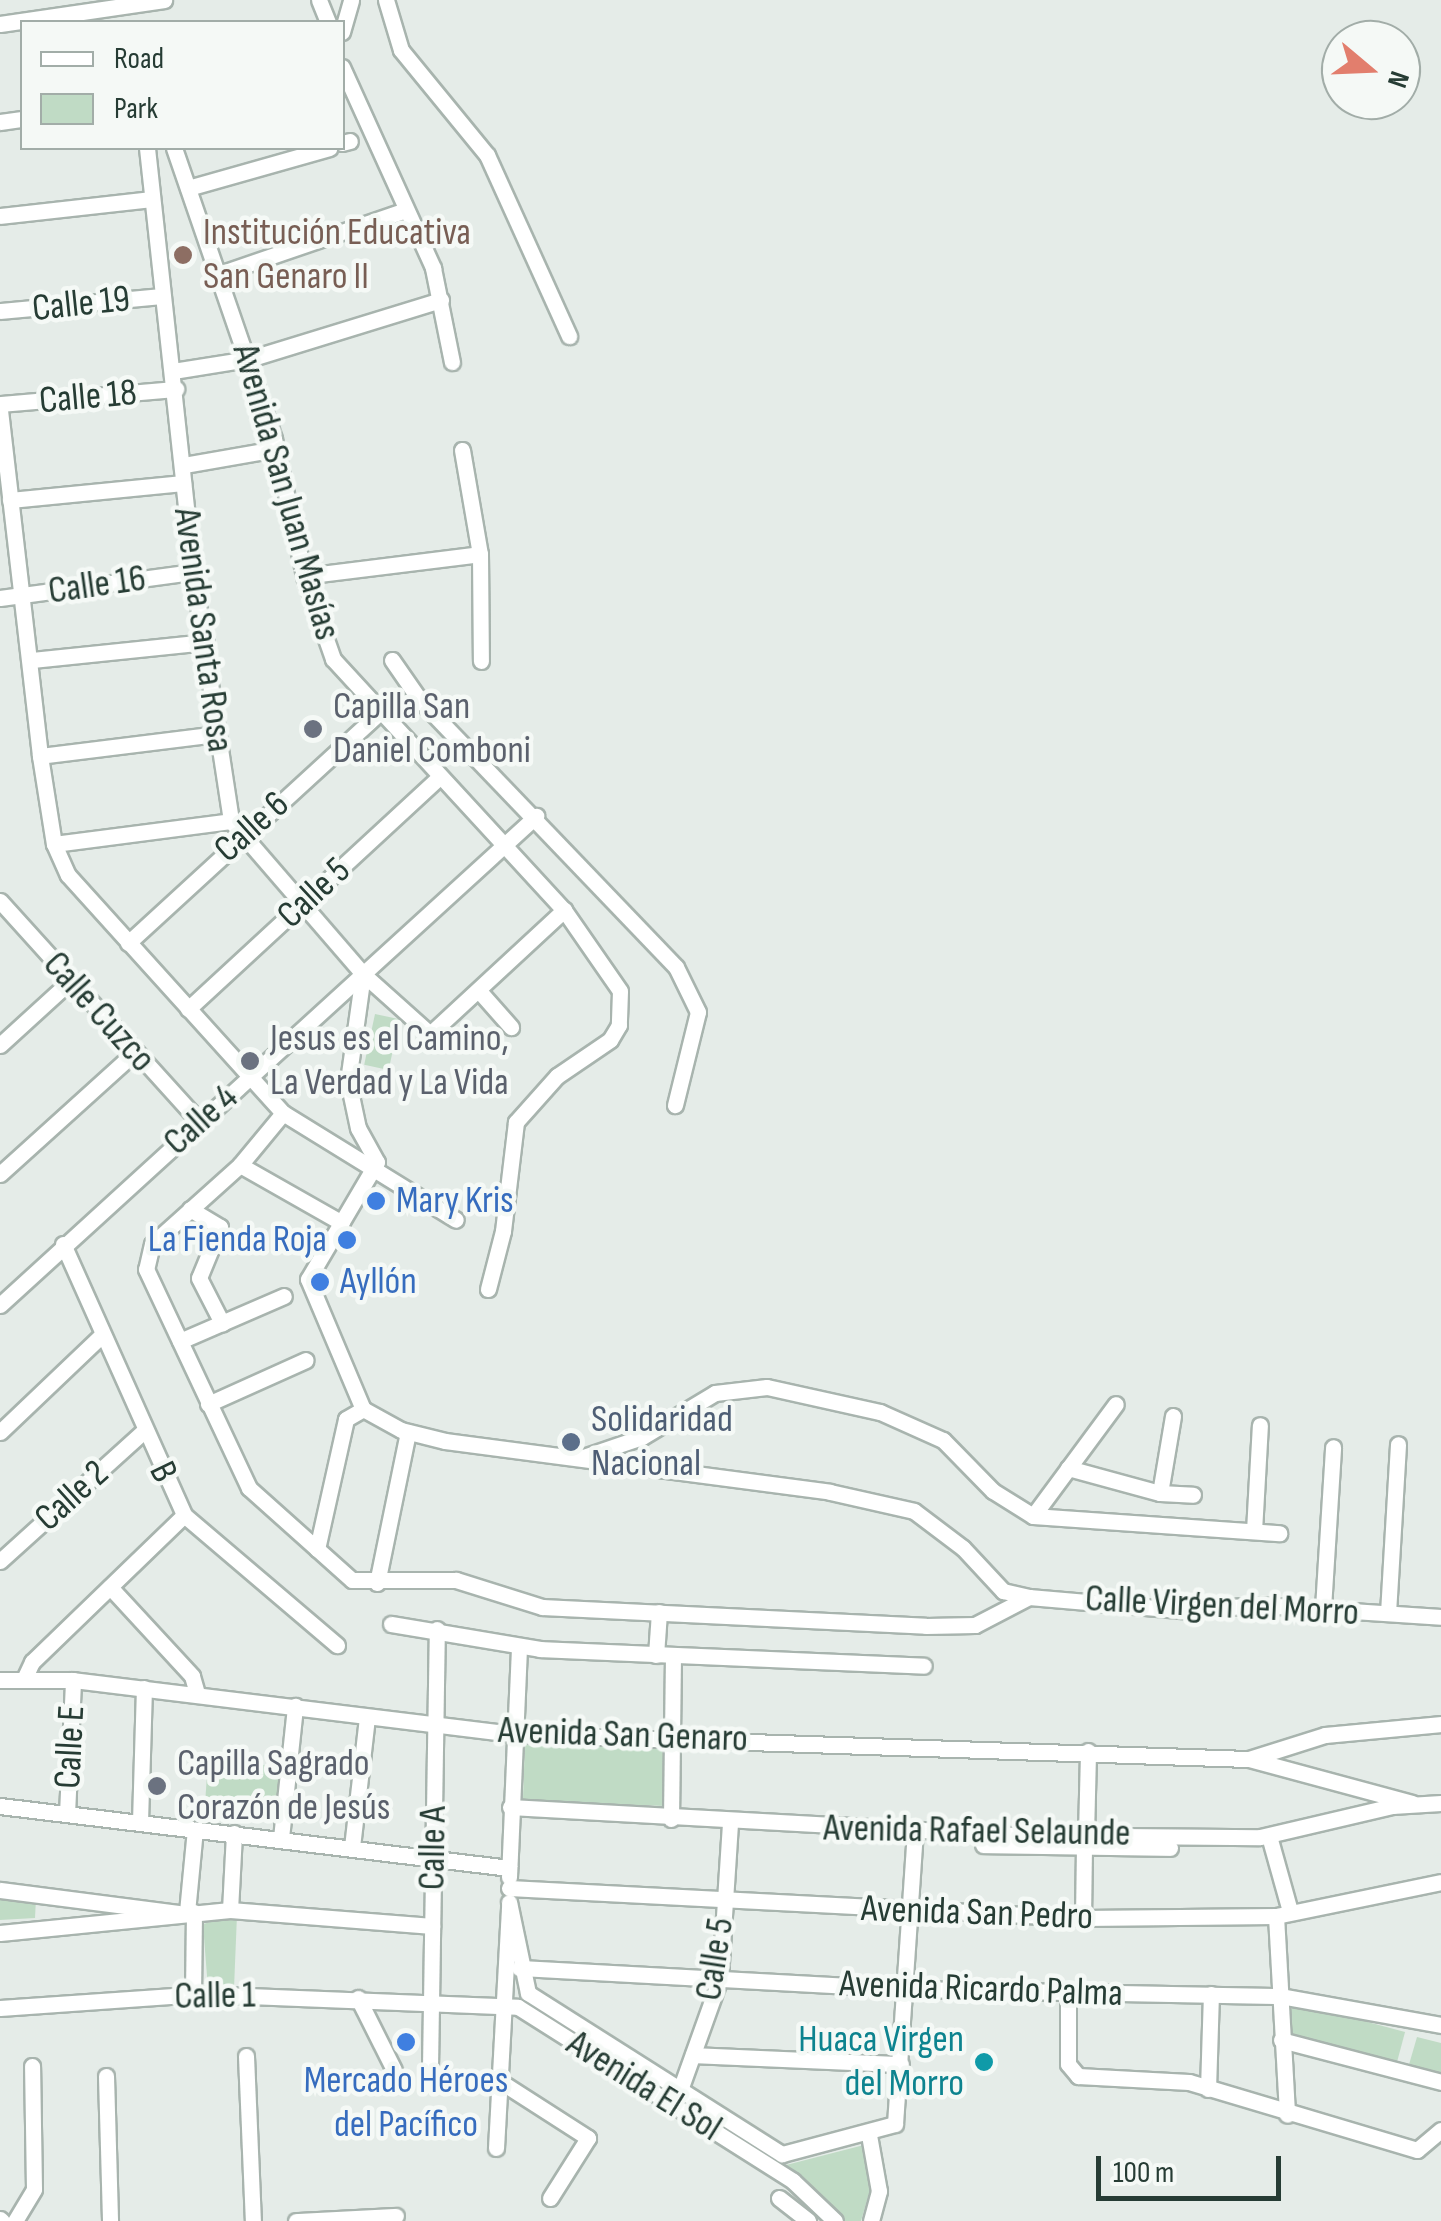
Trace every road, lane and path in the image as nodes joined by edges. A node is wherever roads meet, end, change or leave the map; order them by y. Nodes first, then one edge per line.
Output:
1 (164, 0) edge
2 (386, 0) edge
3 (131, 10) edge
4 (37, 20) edge
5 (345, 74) edge
6 (147, 150) edge
7 (175, 150) edge
8 (321, 150) edge
9 (188, 188) junction
10 (151, 199) junction
11 (406, 210) junction
12 (0, 216) edge
13 (222, 273) junction
14 (162, 296) junction
15 (441, 300) junction
16 (0, 312) edge
17 (568, 336) dead end
18 (249, 359) junction
19 (452, 362) dead end
20 (173, 371) junction
21 (176, 390) junction
22 (0, 407) edge
23 (276, 449) junction
24 (462, 450) dead end
25 (184, 465) junction
26 (183, 483) junction
27 (10, 500) junction
28 (480, 554) junction
29 (194, 572) junction
30 (304, 576) junction
31 (23, 596) junction
32 (0, 598) edge
33 (206, 642) junction
34 (32, 660) junction
35 (392, 660) dead end
36 (481, 661) dead end
37 (379, 713) junction
38 (217, 734) junction
39 (40, 756) junction
40 (439, 777) junction
41 (536, 816) junction
42 (231, 820) junction
43 (241, 836) junction
44 (54, 844) junction
45 (502, 844) junction
46 (301, 906) junction
47 (2, 910) edge
48 (564, 910) junction
49 (128, 943) junction
50 (362, 974) junction
51 (70, 981) junction
52 (480, 992) junction
53 (188, 1009) junction
54 (511, 1027) dead end
55 (0, 1044) edge
56 (134, 1053) junction
57 (248, 1076) junction
58 (675, 1106) dead end
59 (282, 1114) junction
60 (200, 1121) junction
61 (240, 1165) junction
62 (376, 1166) junction
63 (0, 1174) edge
64 (190, 1209) junction
65 (456, 1220) dead end
66 (342, 1224) junction
67 (63, 1244) junction
68 (488, 1290) dead end
69 (284, 1296) dead end
70 (0, 1304) edge
71 (222, 1323) junction
72 (102, 1335) junction
73 (180, 1342) junction
74 (306, 1360) dead end
75 (208, 1404) junction
76 (1116, 1404) dead end
77 (363, 1408) junction
78 (1172, 1416) dead end
79 (1260, 1425) dead end
80 (0, 1432) edge
81 (144, 1432) junction
82 (408, 1432) junction
83 (1398, 1444) dead end
84 (1333, 1447) dead end
85 (575, 1459) junction
86 (1068, 1468) junction
87 (1158, 1493) junction
88 (1193, 1495) dead end
89 (184, 1514) junction
90 (1033, 1516) junction
91 (1147, 1524) junction
92 (1254, 1531) junction
93 (1279, 1533) dead end
94 (317, 1549) junction
95 (0, 1561) edge
96 (377, 1583) junction
97 (110, 1587) junction
98 (1028, 1597) junction
99 (1322, 1608) junction
100 (659, 1612) junction
101 (1388, 1613) junction
102 (1441, 1617) edge
103 (392, 1624) dead end
104 (436, 1629) junction
105 (337, 1646) dead end
106 (519, 1646) junction
107 (656, 1654) junction
108 (674, 1656) junction
109 (924, 1666) dead end
110 (25, 1677) junction
111 (0, 1680) edge
112 (74, 1680) junction
113 (144, 1688) junction
114 (197, 1694) junction
115 (294, 1706) junction
116 (366, 1717) junction
117 (1441, 1724) edge
118 (435, 1726) junction
119 (514, 1734) junction
120 (672, 1737) junction
121 (1088, 1751) junction
122 (1250, 1760) junction
123 (1426, 1803) edge
124 (0, 1806) edge
125 (510, 1806) junction
126 (1441, 1812) edge
127 (68, 1814) junction
128 (671, 1819) junction
129 (140, 1822) junction
130 (730, 1824) junction
131 (194, 1828) junction
132 (919, 1831) junction
133 (234, 1833) junction
134 (1269, 1836) junction
135 (281, 1838) junction
136 (1085, 1842) junction
137 (352, 1847) junction
138 (1170, 1848) dead end
139 (433, 1856) junction
140 (510, 1868) junction
141 (1441, 1882) edge
142 (0, 1890) edge
143 (509, 1895) junction
144 (724, 1902) junction
145 (230, 1910) junction
146 (186, 1912) junction
147 (910, 1913) junction
148 (1283, 1914) junction
149 (1083, 1918) junction
150 (432, 1926) junction
151 (0, 1933) edge
152 (519, 1968) junction
153 (720, 1978) junction
154 (906, 1989) junction
155 (193, 1994) junction
156 (1212, 1994) junction
157 (1068, 1995) junction
158 (1280, 1996) junction
159 (358, 1998) junction
160 (431, 2000) junction
161 (506, 2007) junction
162 (0, 2008) edge
163 (1441, 2024) edge
164 (1281, 2040) junction
165 (693, 2055) junction
166 (246, 2056) dead end
167 (900, 2064) junction
168 (32, 2066) dead end
169 (430, 2067) dead end
170 (394, 2070) dead end
171 (106, 2076) dead end
172 (1441, 2082) edge
173 (504, 2084) junction
174 (1208, 2089) junction
175 (680, 2090) junction
176 (1287, 2115) junction
177 (1441, 2130) edge
178 (869, 2134) junction
179 (496, 2148) dead end
180 (550, 2198) dead end
181 (779, 2198) dead end
182 (396, 2216) dead end
183 (15, 2221) edge
184 (110, 2221) edge
185 (254, 2221) edge
186 (296, 2221) edge
187 (808, 2221) edge
188 (836, 2221) edge
189 (871, 2221) edge

1 - 3 street
2 - 17 street
3 - 4 street
5 - 11 street
6 - 10 street, Avenida Santa Rosa
7 - 9 street, Avenida San Juan Masías
8 - 9 street
9 - 13 street, Avenida San Juan Masías
10 - 12 street
10 - 14 street, Avenida Santa Rosa
11 - 13 street
11 - 15 street
13 - 18 street, Avenida San Juan Masías
14 - 16 street, Calle 19
14 - 20 street, Avenida Santa Rosa
15 - 18 street
15 - 19 street
18 - 20 street
18 - 23 street, Avenida San Juan Masías
20 - 21 street, Avenida Santa Rosa
21 - 22 street, Calle 18
21 - 25 street, Avenida Santa Rosa
22 - 27 street
23 - 25 street
23 - 30 street, Avenida San Juan Masías
24 - 28 street
25 - 26 street, Avenida Santa Rosa
26 - 27 street
26 - 29 street, Avenida Santa Rosa
27 - 31 street
28 - 30 street
28 - 36 street
29 - 31 street, Calle 16
29 - 33 street, Avenida Santa Rosa
30 - 37 street, Avenida San Juan Masías
31 - 32 street, Calle 16
31 - 34 street
33 - 34 street
33 - 38 street, Avenida Santa Rosa
34 - 39 street
35 - 41 street
37 - 40 street, Avenida San Juan Masías
37 - 43 street, Calle 6
38 - 39 street
38 - 42 street, Avenida Santa Rosa
39 - 44 street
40 - 45 street, Avenida San Juan Masías
40 - 46 street, Calle 5
41 - 45 street, Calle 4
41 - 58 street
42 - 43 street, Avenida Santa Rosa
42 - 44 street
43 - 46 street, Avenida Santa Rosa
43 - 49 street, Calle 6
44 - 49 street
45 - 48 street, Avenida San Juan Masías
45 - 50 street, Calle 4
46 - 50 street, Avenida Santa Rosa
46 - 53 street, Calle 5
47 - 51 street, Calle Cuzco
48 - 52 street
48 - 68 street, Avenida San Juan Masías
49 - 53 street
50 - 52 street, Avenida Santa Rosa
50 - 57 street, Calle 4
50 - 62 street
51 - 55 street
51 - 56 street, Calle Cuzco
52 - 54 street
53 - 57 street
56 - 60 street, Calle Cuzco
56 - 63 street
57 - 59 street
57 - 60 street, Calle 4
59 - 61 street
59 - 62 street
60 - 67 street, Calle 4
61 - 64 street
61 - 66 street
62 - 65 street
62 - 66 street
64 - 71 street
64 - 73 street
66 - 77 street
67 - 70 street, Calle 4
67 - 72 street, B
69 - 71 street
71 - 73 street
72 - 80 street
72 - 81 street, B
73 - 75 street
74 - 75 street
75 - 94 street
76 - 86 street
77 - 82 street
77 - 94 street
78 - 87 street
79 - 92 street
81 - 89 street, B
81 - 95 street, Calle 2
82 - 85 street
82 - 96 street
83 - 101 street
84 - 99 street
85 - 90 street
85 - 98 street, Calle Virgen del Morro
86 - 87 street
86 - 90 street
87 - 88 street
87 - 91 street
89 - 97 street
89 - 105 street, B
90 - 91 street
91 - 92 street
92 - 93 street
94 - 96 street
96 - 100 street
97 - 110 street
97 - 114 street
98 - 99 street, Calle Virgen del Morro
98 - 100 street
99 - 101 street, Calle Virgen del Morro
100 - 107 street
101 - 102 street, Calle Virgen del Morro
103 - 104 street
104 - 106 street
104 - 118 street, Calle A
106 - 107 street
106 - 119 street
107 - 108 street
108 - 109 street
108 - 120 street
110 - 111 street, Avenida San Genaro
110 - 112 street, Avenida San Genaro
112 - 113 street, Avenida San Genaro
112 - 127 street, Calle E
113 - 114 street, Avenida San Genaro
113 - 129 street
114 - 115 street, Avenida San Genaro
115 - 116 street, Avenida San Genaro
115 - 135 street
116 - 118 street, Avenida San Genaro
116 - 137 street
117 - 122 street
118 - 119 street, Avenida San Genaro
118 - 139 street, Calle A
119 - 120 street, Avenida San Genaro
119 - 125 street
120 - 121 street, Avenida San Genaro
120 - 128 street
121 - 122 street, Avenida San Genaro
121 - 136 street
122 - 123 street
123 - 126 street
123 - 134 street, Avenida Rafael Selaunde
124 - 127 street
125 - 128 street, Avenida Rafael Selaunde
125 - 140 street
127 - 129 street
128 - 130 street, Avenida Rafael Selaunde
129 - 131 street
130 - 132 street, Avenida Rafael Selaunde
130 - 144 street, Calle 5
131 - 133 street
131 - 146 street
132 - 136 street, Avenida Rafael Selaunde
132 - 147 street
133 - 135 street
133 - 145 street
134 - 136 street, Avenida Rafael Selaunde
134 - 148 street
135 - 137 street
136 - 138 street
136 - 149 street
137 - 139 street
139 - 140 street
139 - 150 street, Calle A
140 - 143 street
141 - 148 street, Avenida San Pedro
142 - 146 street
143 - 144 street, Avenida San Pedro
143 - 152 street
143 - 161 street
144 - 147 street, Avenida San Pedro
144 - 153 street, Calle 5
145 - 146 street
145 - 150 street
146 - 151 street
146 - 155 street
147 - 149 street, Avenida San Pedro
147 - 154 street
148 - 149 street, Avenida San Pedro
148 - 158 street
150 - 160 street, Calle A
152 - 153 street, Avenida Ricardo Palma
152 - 175 street
153 - 154 street, Avenida Ricardo Palma
153 - 165 street, Calle 5
154 - 157 street, Avenida Ricardo Palma
154 - 167 street
155 - 159 street, Calle 1
155 - 162 street, Calle 1
156 - 157 street, Avenida Ricardo Palma
156 - 158 street, Avenida Ricardo Palma
156 - 174 street
157 - 174 street
158 - 163 street, Avenida Ricardo Palma
158 - 164 street
159 - 160 street, Calle 1
159 - 170 street
160 - 161 street, Avenida El Sol
160 - 169 street, Calle A
161 - 173 street
161 - 188 street, Avenida El Sol
164 - 172 street
164 - 176 street
165 - 167 street
165 - 175 street, Calle 5
166 - 185 street
167 - 178 street
168 - 183 street
171 - 184 street
173 - 179 street
173 - 180 street
174 - 176 street
175 - 178 street
176 - 177 street
178 - 189 street
181 - 187 street
182 - 186 street

